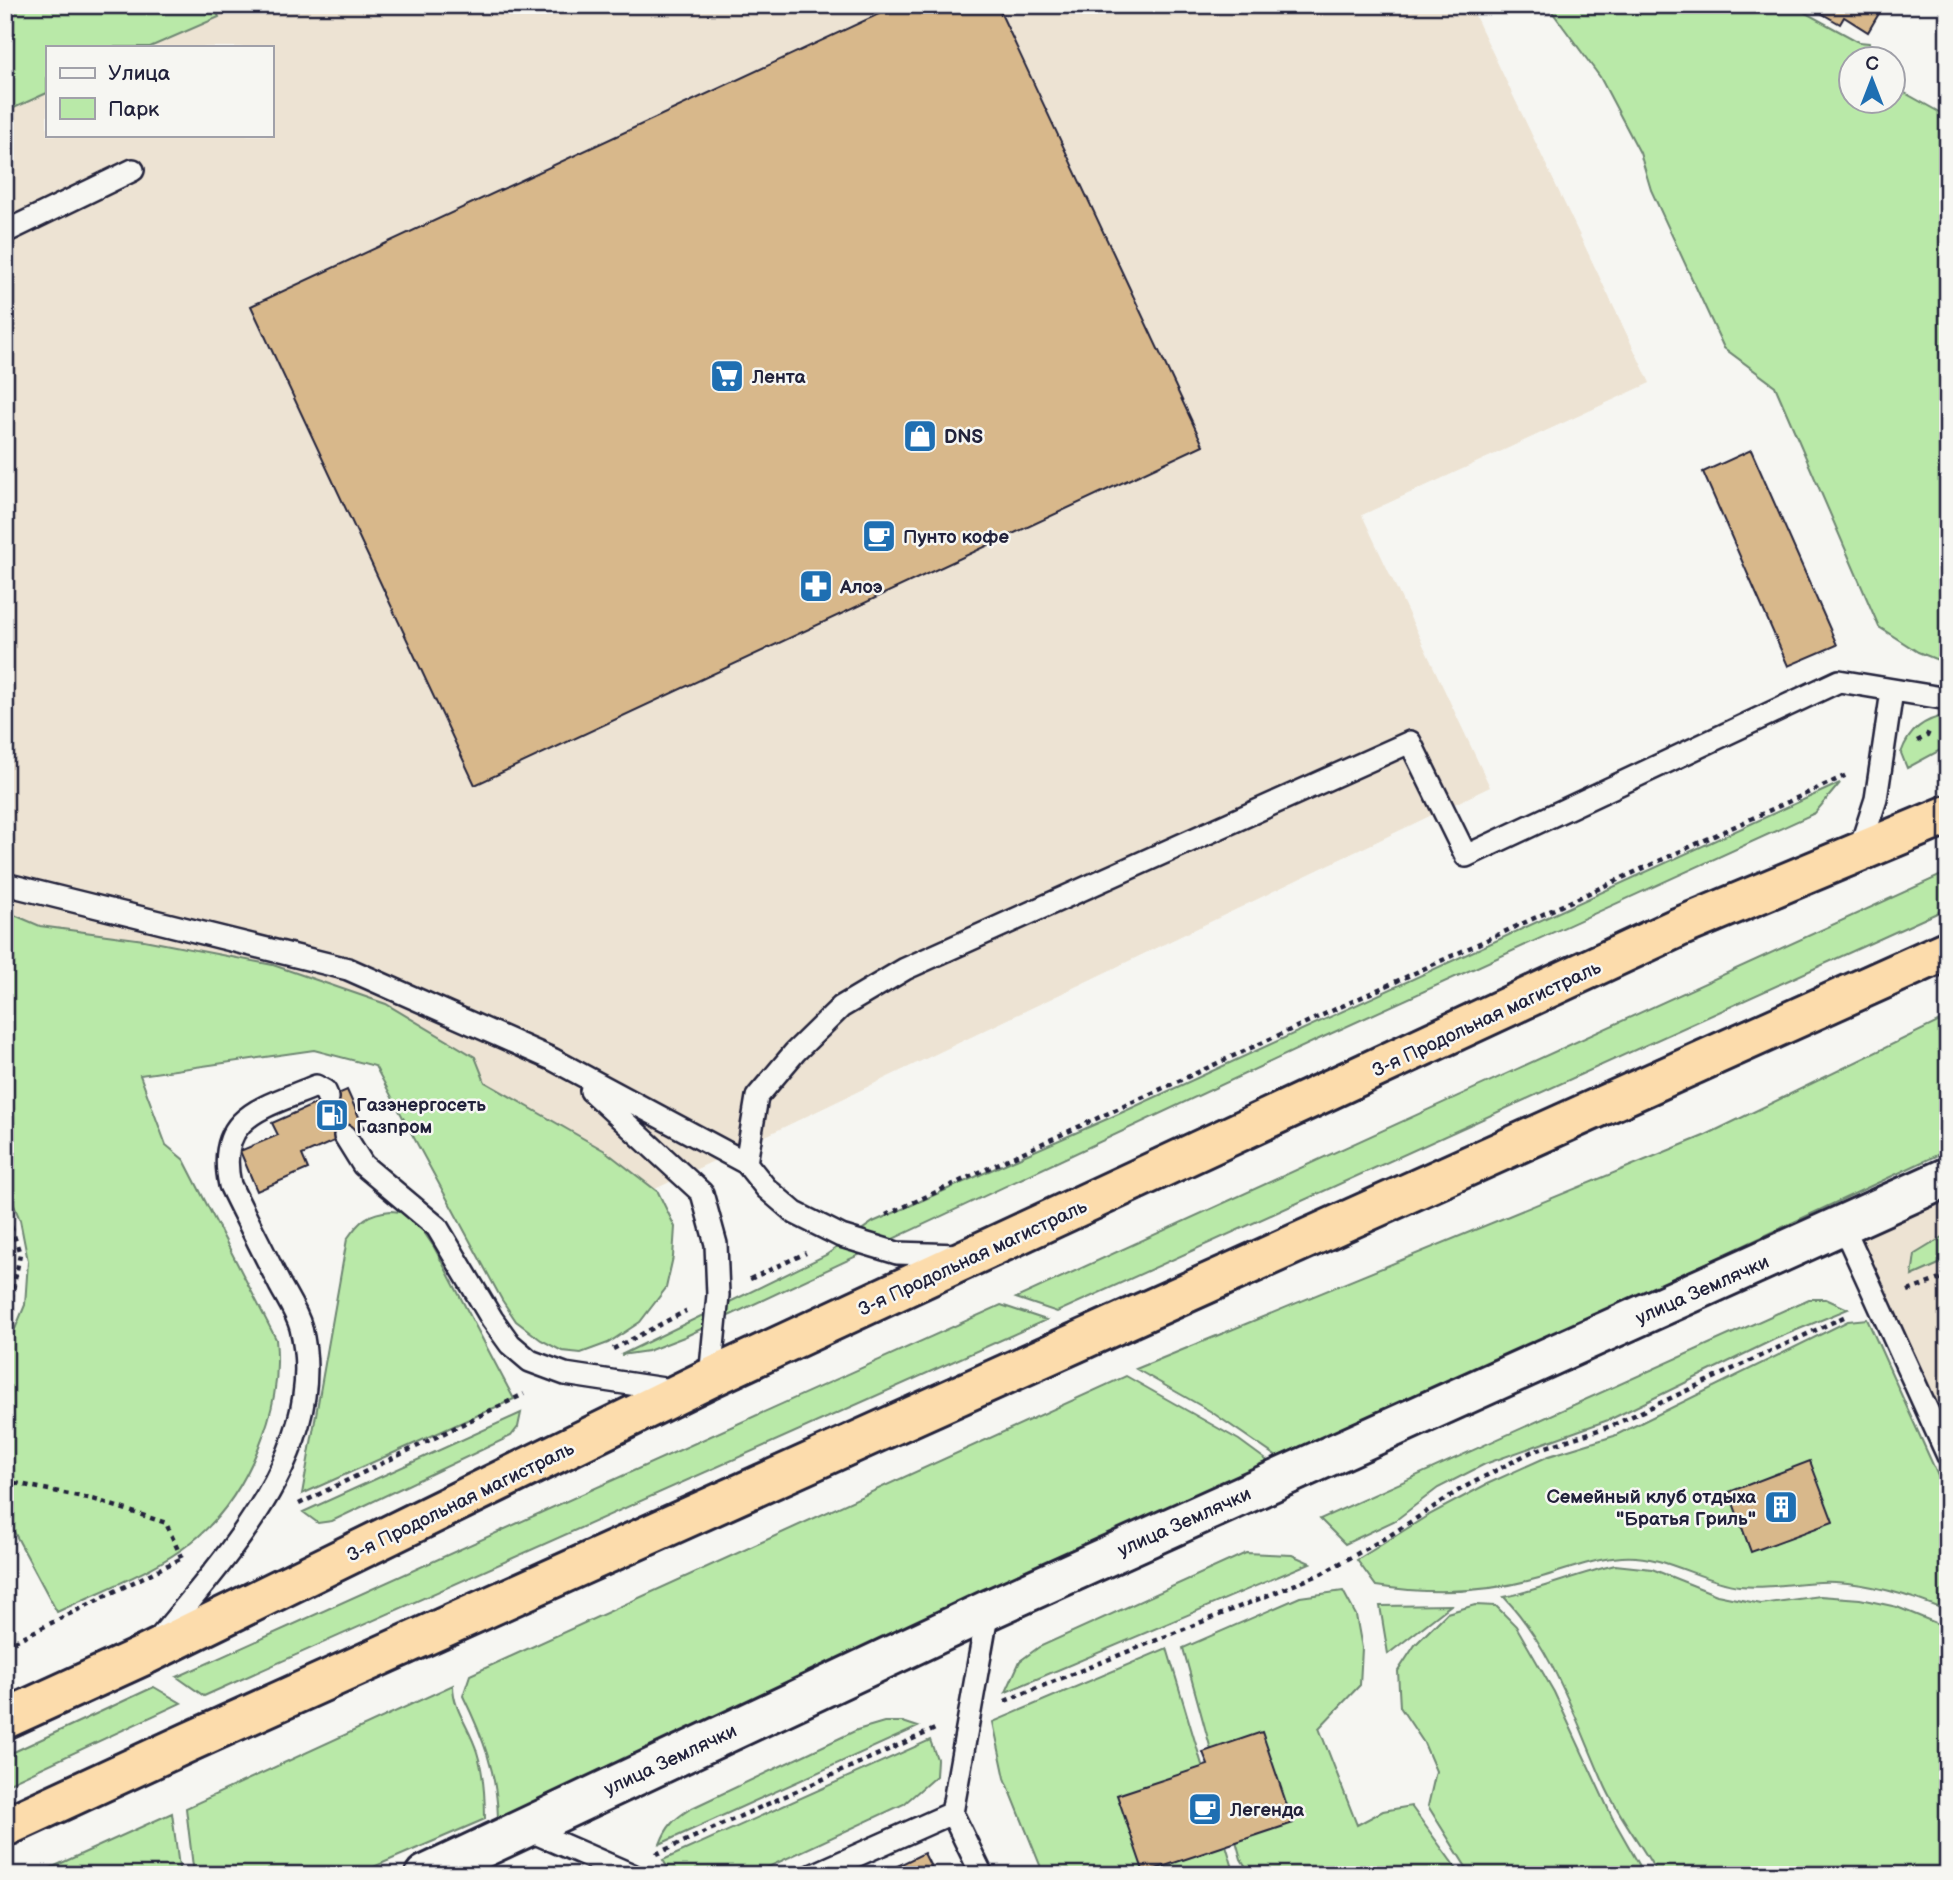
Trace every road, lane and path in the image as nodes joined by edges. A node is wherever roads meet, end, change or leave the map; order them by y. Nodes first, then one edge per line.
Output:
1 (133, 170) dead end
2 (5, 232) edge
3 (1892, 691) junction
4 (1945, 698) edge
5 (1884, 758) junction
6 (1948, 794) edge
7 (1948, 815) edge
8 (1861, 845) junction
9 (5, 884) edge
10 (1677, 928) junction
11 (1948, 950) edge
12 (1948, 966) edge
13 (1727, 1050) junction
14 (552, 1059) junction
15 (328, 1098) dead end
16 (345, 1136) dead end
17 (746, 1163) junction
18 (1948, 1177) edge
19 (5, 1207) edge
20 (1843, 1226) junction
21 (841, 1236) junction
22 (975, 1256) junction
23 (1948, 1276) edge
24 (718, 1295) junction
25 (1878, 1303) junction
26 (5, 1331) edge
27 (565, 1374) junction
28 (696, 1385) junction
29 (1948, 1456) edge
30 (5, 1481) edge
31 (248, 1528) junction
32 (193, 1553) dead end
33 (182, 1558) junction
34 (178, 1570) dead end
35 (988, 1610) junction
36 (5, 1646) edge
37 (147, 1654) junction
38 (11, 1713) edge
39 (969, 1714) junction
40 (952, 1813) junction
41 (5, 1827) edge
42 (524, 1828) junction
43 (627, 1872) edge
44 (425, 1875) edge
45 (813, 1875) edge
46 (982, 1875) edge

1 - 2 lane
3 - 4 lane
3 - 5 lane
3 - 17 lane
4 - 5 path
5 - 8 lane
5 - 21 path
6 - 8 main road
7 - 10 highway, 3-я Продольная магистраль
8 - 10 main road
9 - 14 lane
10 - 22 highway, 3-я Продольная магистраль
11 - 13 highway
12 - 13 main road
13 - 41 highway
14 - 17 lane
14 - 24 lane
15 - 31 lane
16 - 27 lane
17 - 21 lane
18 - 20 main road, улица Землячки
19 - 26 path
20 - 25 lane
20 - 35 main road, улица Землячки
21 - 22 lane
21 - 24 path
22 - 28 highway, 3-я Продольная магистраль
23 - 25 path
24 - 27 path
24 - 28 lane
25 - 29 lane
25 - 39 path
27 - 28 lane
27 - 31 path
28 - 37 highway, 3-я Продольная магистраль
30 - 33 path
31 - 37 lane
32 - 33 path
33 - 34 path
33 - 36 path
35 - 39 lane
35 - 42 main road, улица Землячки
37 - 38 highway, 3-я Продольная магистраль
39 - 40 lane
39 - 43 path
40 - 45 lane
40 - 46 lane
42 - 43 lane
42 - 44 main road, улица Землячки

